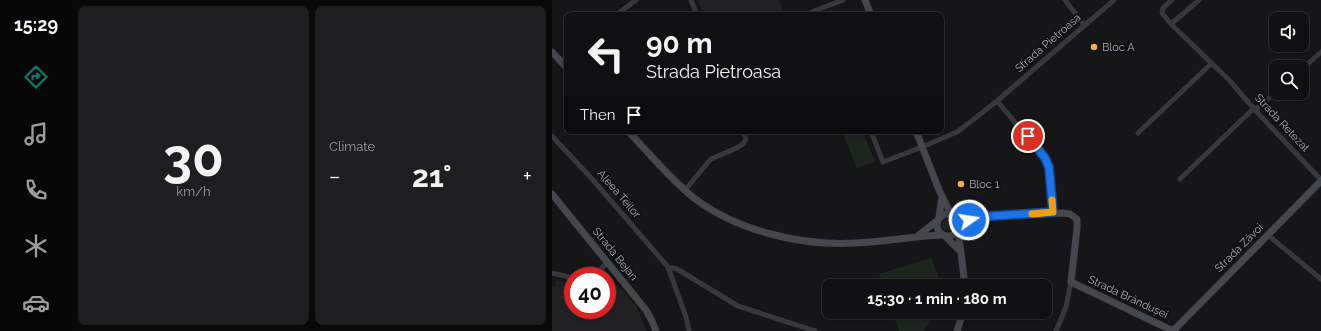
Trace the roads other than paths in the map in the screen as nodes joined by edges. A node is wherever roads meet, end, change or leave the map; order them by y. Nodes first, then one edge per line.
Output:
1 (636, 0) edge
2 (691, 0) edge
3 (843, 0) edge
4 (865, 0) edge
5 (1065, 0) edge
6 (1114, 0) edge
7 (1172, 0) edge
8 (1199, 0) edge
9 (620, 12) edge
10 (696, 12) edge
11 (812, 12) edge
12 (870, 12) edge
13 (1171, 24) junction
14 (1084, 25) junction
15 (552, 52) edge
16 (1321, 52) edge
17 (1212, 63) junction
18 (1309, 63) edge
19 (564, 65) edge
20 (1269, 97) edge
21 (997, 101) junction
22 (1254, 109) junction
23 (1138, 133) dead end
24 (631, 134) edge
25 (744, 134) edge
26 (871, 134) edge
27 (917, 134) edge
28 (552, 136) edge
29 (922, 147) junction
30 (1180, 179) dead end
31 (1321, 180) edge
32 (685, 190) junction
33 (552, 194) edge
34 (942, 196) junction
35 (1053, 212) junction
36 (952, 215) junction
37 (977, 217) junction
38 (938, 219) junction
39 (959, 227) junction
40 (944, 235) junction
41 (1268, 235) junction
42 (919, 236) junction
43 (961, 252) junction
44 (608, 262) junction
45 (603, 267) edge
46 (668, 267) junction
47 (552, 273) edge
48 (564, 276) edge
49 (964, 279) edge
50 (1321, 279) edge
51 (1071, 282) junction
52 (961, 319) edge
53 (656, 331) edge
54 (688, 331) edge
55 (815, 331) edge
56 (957, 331) edge
57 (1056, 331) edge
58 (1173, 331) edge

1 - 9 street
2 - 10 street
3 - 11 street
4 - 12 street
5 - 14 street
6 - 14 street, Strada Pietroasa
7 - 13 street, Strada Retezat
8 - 13 street
13 - 17 street, Strada Retezat
14 - 21 street, Strada Pietroasa
15 - 19 street
16 - 18 street
17 - 22 street, Strada Retezat
17 - 23 street
20 - 22 street
21 - 29 street, Strada Pietroasa
21 - 35 street
22 - 30 street
22 - 31 street, Strada Retezat
24 - 32 street
25 - 32 street
26 - 29 street, Strada Pietroasa
27 - 29 street
28 - 46 street, Aleea Teilor
29 - 34 street
31 - 41 street, Strada Zăvoi
32 - 42 street
33 - 44 street, Strada Bejan
34 - 36 street
34 - 38 street
35 - 37 street, Strada Brândușei
35 - 51 street, Strada Brândușei
36 - 37 street, Strada Brândușei
36 - 38 street
36 - 39 street
37 - 39 street, Strada Brândușei
38 - 40 street
38 - 42 street
39 - 40 street
39 - 43 street
40 - 42 street
40 - 43 street
41 - 50 street
41 - 58 street, Strada Zăvoi
43 - 49 street
44 - 45 street
44 - 53 street, Strada Bejan
46 - 54 street, Aleea Teilor
46 - 55 street, Aleea Teilor
47 - 48 street
51 - 57 street
51 - 58 street, Strada Brândușei
52 - 56 street

